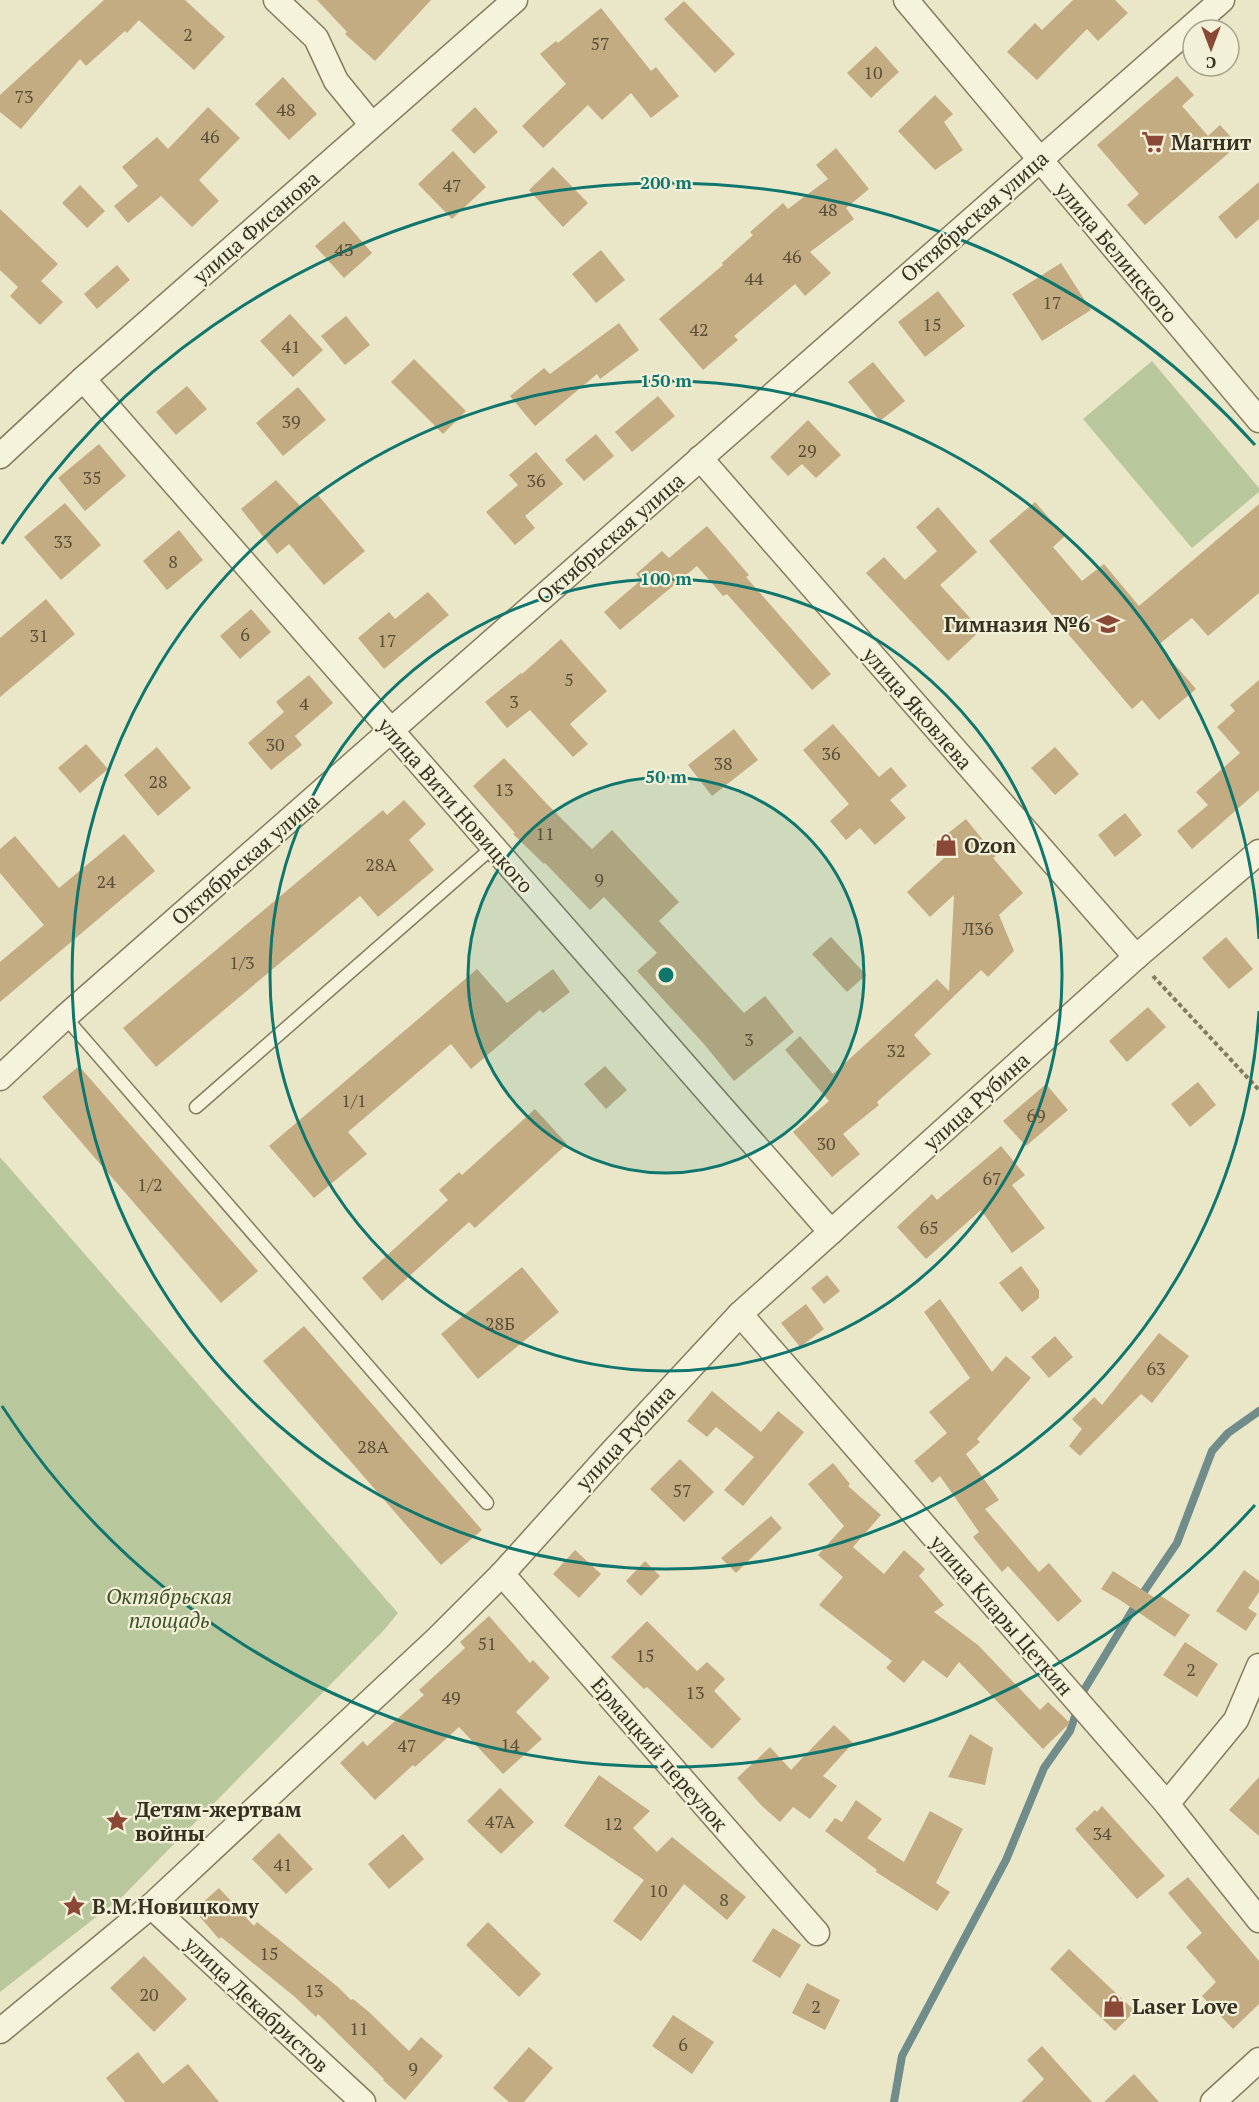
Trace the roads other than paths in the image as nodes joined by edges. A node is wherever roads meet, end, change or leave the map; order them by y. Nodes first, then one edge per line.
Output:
1 (276, 0) edge
2 (515, 0) edge
3 (906, 0) edge
4 (1222, 0) edge
5 (372, 126) junction
6 (1039, 159) junction
7 (83, 379) junction
8 (1259, 420) edge
9 (0, 456) edge
10 (700, 458) junction
11 (391, 731) junction
12 (493, 847) junction
13 (1259, 852) edge
14 (1136, 957) junction
15 (65, 1017) junction
16 (0, 1078) edge
17 (196, 1107) dead end
18 (831, 1232) junction
19 (740, 1314) junction
20 (487, 1503) dead end
21 (502, 1574) junction
22 (1259, 1666) edge
23 (1167, 1803) junction
24 (151, 1906) junction
25 (1259, 1920) edge
26 (817, 1933) dead end
27 (0, 2031) edge
28 (1259, 2060) edge
29 (363, 2102) edge
30 (1213, 2102) edge

1 - 5 street
2 - 5 street, улица Фисанова
3 - 6 street, улица Белинского
4 - 6 street, Октябрьская улица
5 - 7 street, улица Фисанова
6 - 8 street, улица Белинского
6 - 10 street, Октябрьская улица
7 - 9 street, улица Фисанова
7 - 11 street, улица Вити Новицкого
10 - 11 street, Октябрьская улица
10 - 14 street, улица Яковлева
11 - 12 street, улица Вити Новицкого
11 - 15 street, Октябрьская улица
12 - 17 lane
12 - 18 street, улица Вити Новицкого
13 - 14 street, улица Рубина
14 - 18 street, улица Рубина
15 - 16 street, Октябрьская улица
15 - 20 lane
18 - 19 street, улица Рубина
19 - 21 street, улица Рубина
19 - 23 street, улица Клары Цеткин
21 - 24 street, улица Рубина
21 - 26 street, Ермацкий переулок
22 - 23 street
23 - 25 street, улица Клары Цеткин
24 - 27 street, улица Рубина
24 - 29 street, улица Декабристов
28 - 30 street

